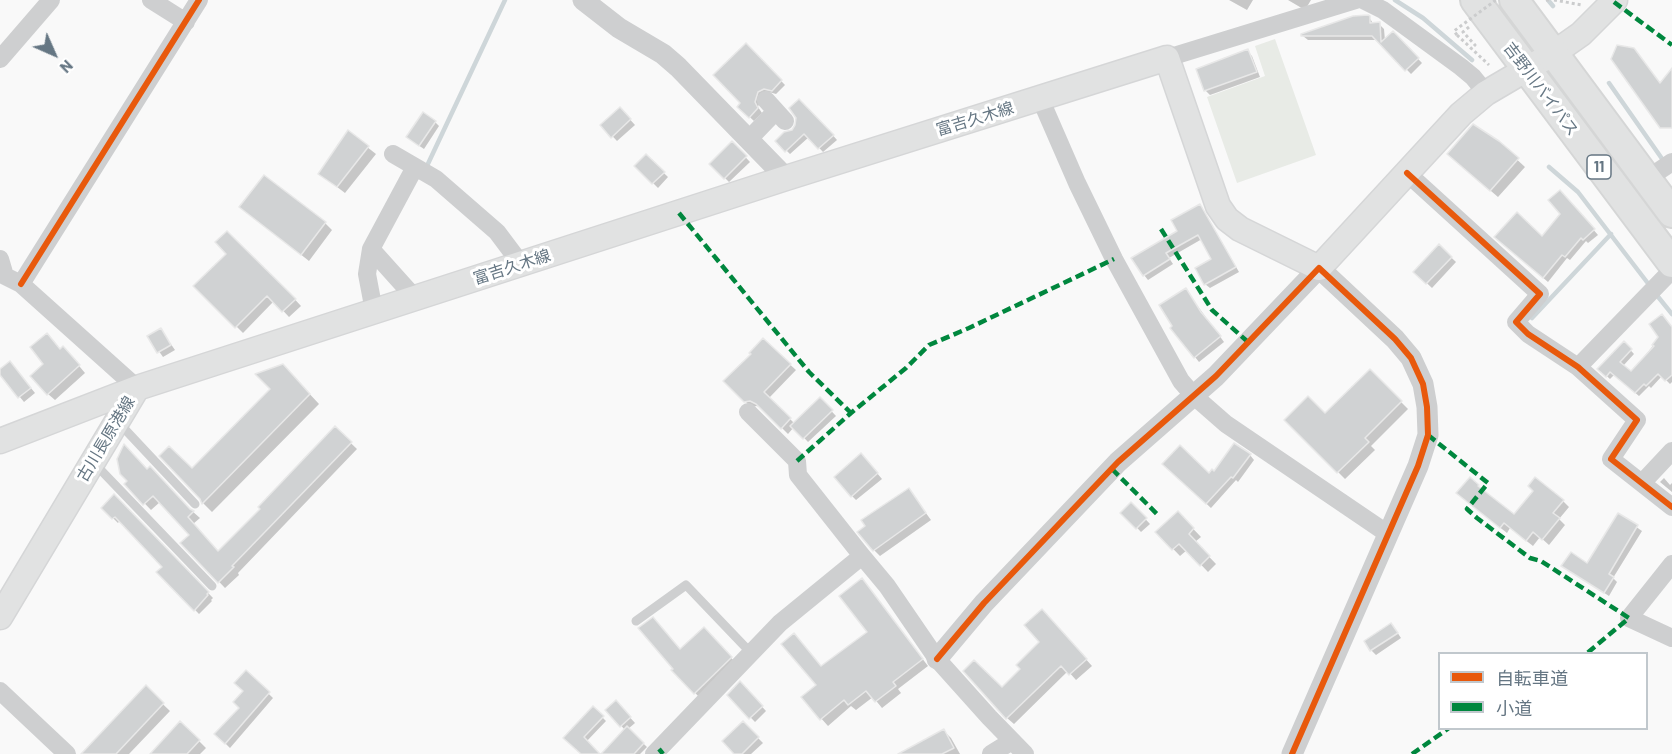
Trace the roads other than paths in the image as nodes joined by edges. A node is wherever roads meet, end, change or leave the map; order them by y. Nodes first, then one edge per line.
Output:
1 (51, 0) edge
2 (151, 0) edge
3 (199, 0) edge
4 (583, 0) edge
5 (1356, 0) edge
6 (1363, 0) edge
7 (1514, 0) edge
8 (1615, 0) edge
9 (1473, 13) edge
10 (186, 22) junction
11 (1554, 53) junction
12 (1167, 58) junction
13 (0, 59) edge
14 (1526, 70) junction
15 (1486, 93) junction
16 (1040, 98) junction
17 (775, 111) dead end
18 (749, 139) junction
19 (393, 153) dead end
20 (416, 167) junction
21 (1660, 170) edge
22 (1407, 173) junction
23 (786, 178) junction
24 (1672, 213) edge
25 (371, 249) junction
26 (1672, 263) edge
27 (521, 264) junction
28 (1, 266) edge
29 (1318, 267) junction
30 (1672, 270) edge
31 (21, 284) junction
32 (415, 298) junction
33 (374, 311) junction
34 (1578, 368) junction
35 (137, 388) junction
36 (1194, 396) junction
37 (748, 412) dead end
38 (117, 421) junction
39 (0, 441) edge
40 (1672, 451) edge
41 (93, 462) junction
42 (1642, 483) junction
43 (195, 504) dead end
44 (1672, 507) edge
45 (1388, 534) junction
46 (862, 556) junction
47 (1672, 564) edge
48 (212, 586) dead end
49 (0, 617) edge
50 (636, 621) dead end
51 (1672, 638) edge
52 (751, 653) junction
53 (937, 658) junction
54 (0, 691) edge
55 (1012, 741) junction
56 (67, 754) edge
57 (654, 754) edge
58 (991, 754) edge
59 (1025, 754) edge
60 (1292, 754) edge

1 - 13 street
2 - 10 street
3 - 10 street
4 - 18 street
5 - 12 street
6 - 15 street
7 - 11 highway, 吉野川バイパス / 11
8 - 11 main road
9 - 14 highway, 吉野川バイパス / 11
10 - 31 street
11 - 14 main road
11 - 21 highway, 吉野川バイパス / 11
12 - 16 main road, 富吉久木線
12 - 29 main road
14 - 15 main road
14 - 26 highway, 吉野川バイパス / 11
15 - 22 main road
16 - 23 main road, 富吉久木線
16 - 36 street
17 - 18 street
18 - 23 street
19 - 20 street
20 - 25 street
20 - 27 street
21 - 24 highway, 吉野川バイパス / 11
22 - 29 main road
22 - 34 street
23 - 27 main road, 富吉久木線
25 - 32 street
25 - 33 street
27 - 32 main road, 富吉久木線
28 - 31 street
29 - 36 street
29 - 45 street
30 - 34 street
31 - 35 street
32 - 33 main road, 富吉久木線
33 - 35 main road, 富吉久木線
34 - 42 street
35 - 38 main road, 古川長原港線
35 - 39 main road, 古川長原港線
36 - 45 street
36 - 53 street
37 - 46 street
38 - 41 main road, 古川長原港線
38 - 43 lane
40 - 42 street
41 - 48 lane
41 - 49 main road, 古川長原港線
42 - 44 street
45 - 60 street
46 - 52 street
46 - 53 street
47 - 51 street
50 - 52 lane
52 - 57 street
53 - 55 street
54 - 56 street
55 - 58 street
55 - 59 street

